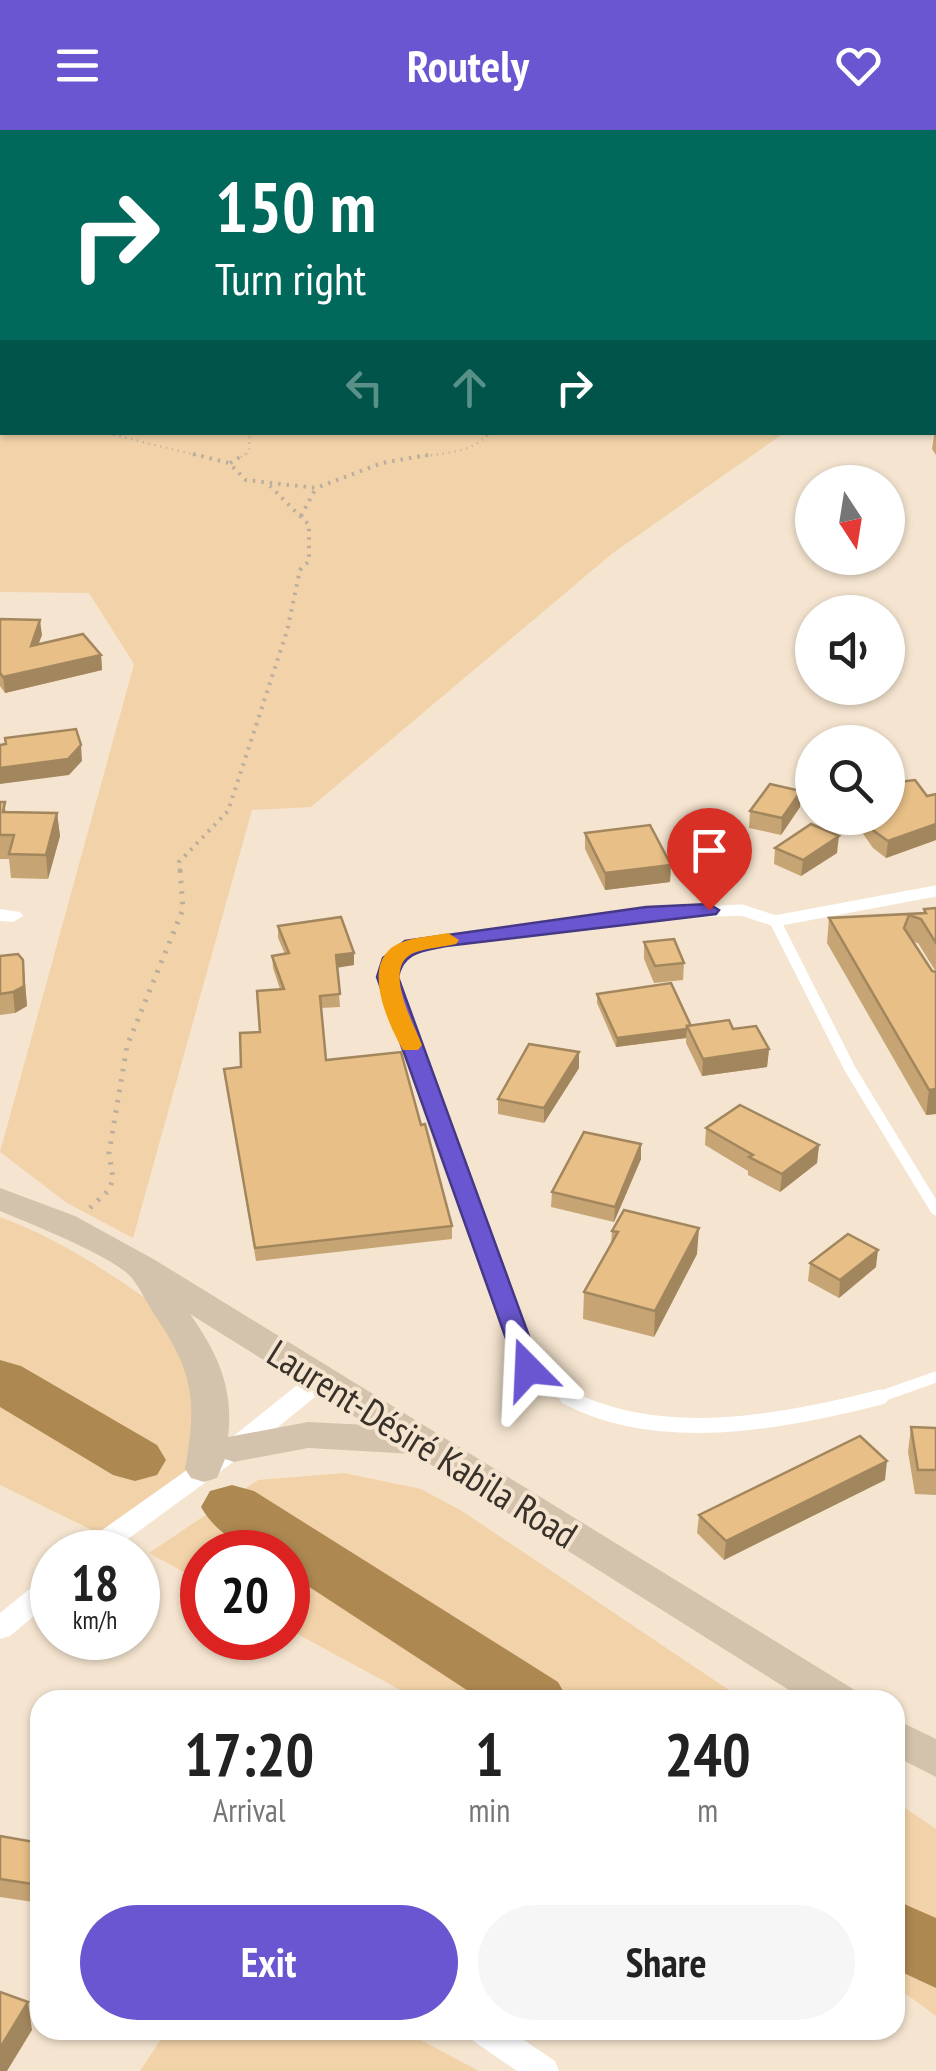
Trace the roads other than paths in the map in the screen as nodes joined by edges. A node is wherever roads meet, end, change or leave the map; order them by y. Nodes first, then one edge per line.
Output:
1 (936, 891) edge
2 (774, 920) junction
3 (0, 1199) edge
4 (936, 1210) edge
5 (143, 1268) junction
6 (936, 1377) edge
7 (321, 1378) junction
8 (417, 1442) junction
9 (219, 1459) junction
10 (121, 1530) edge
11 (30, 1604) edge
12 (0, 1629) edge
13 (822, 1690) edge
14 (905, 1741) edge
15 (936, 1760) edge
16 (498, 2040) edge
17 (543, 2071) edge

1 - 2 lane
2 - 4 lane
2 - 6 lane
3 - 5 street, Laurent-Désiré Kabila Road
5 - 7 street, Laurent-Désiré Kabila Road
5 - 9 street
7 - 8 street, Laurent-Désiré Kabila Road
7 - 9 street
8 - 9 street
8 - 13 street, Laurent-Désiré Kabila Road
9 - 10 street
11 - 12 street
14 - 15 street
16 - 17 street

